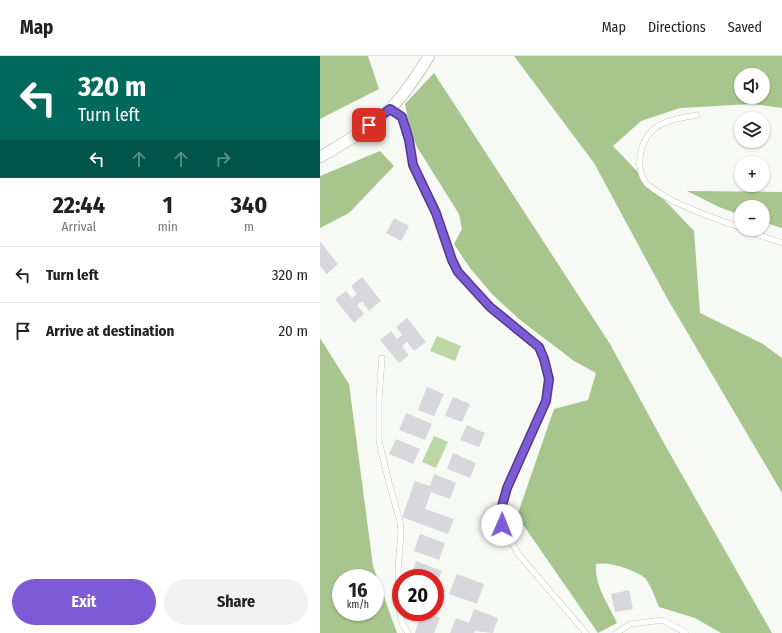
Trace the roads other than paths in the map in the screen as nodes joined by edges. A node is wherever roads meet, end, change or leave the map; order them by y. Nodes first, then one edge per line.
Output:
1 (429, 56) edge
2 (390, 109) junction
3 (697, 115) dead end
4 (320, 157) edge
5 (734, 226) edge
6 (762, 236) edge
7 (782, 243) edge
8 (382, 358) dead end
9 (408, 633) edge
10 (586, 633) edge
11 (616, 633) edge
12 (686, 633) edge

1 - 2 street
2 - 4 street
2 - 10 lane
3 - 5 lane
6 - 7 lane
8 - 9 lane
11 - 12 lane

